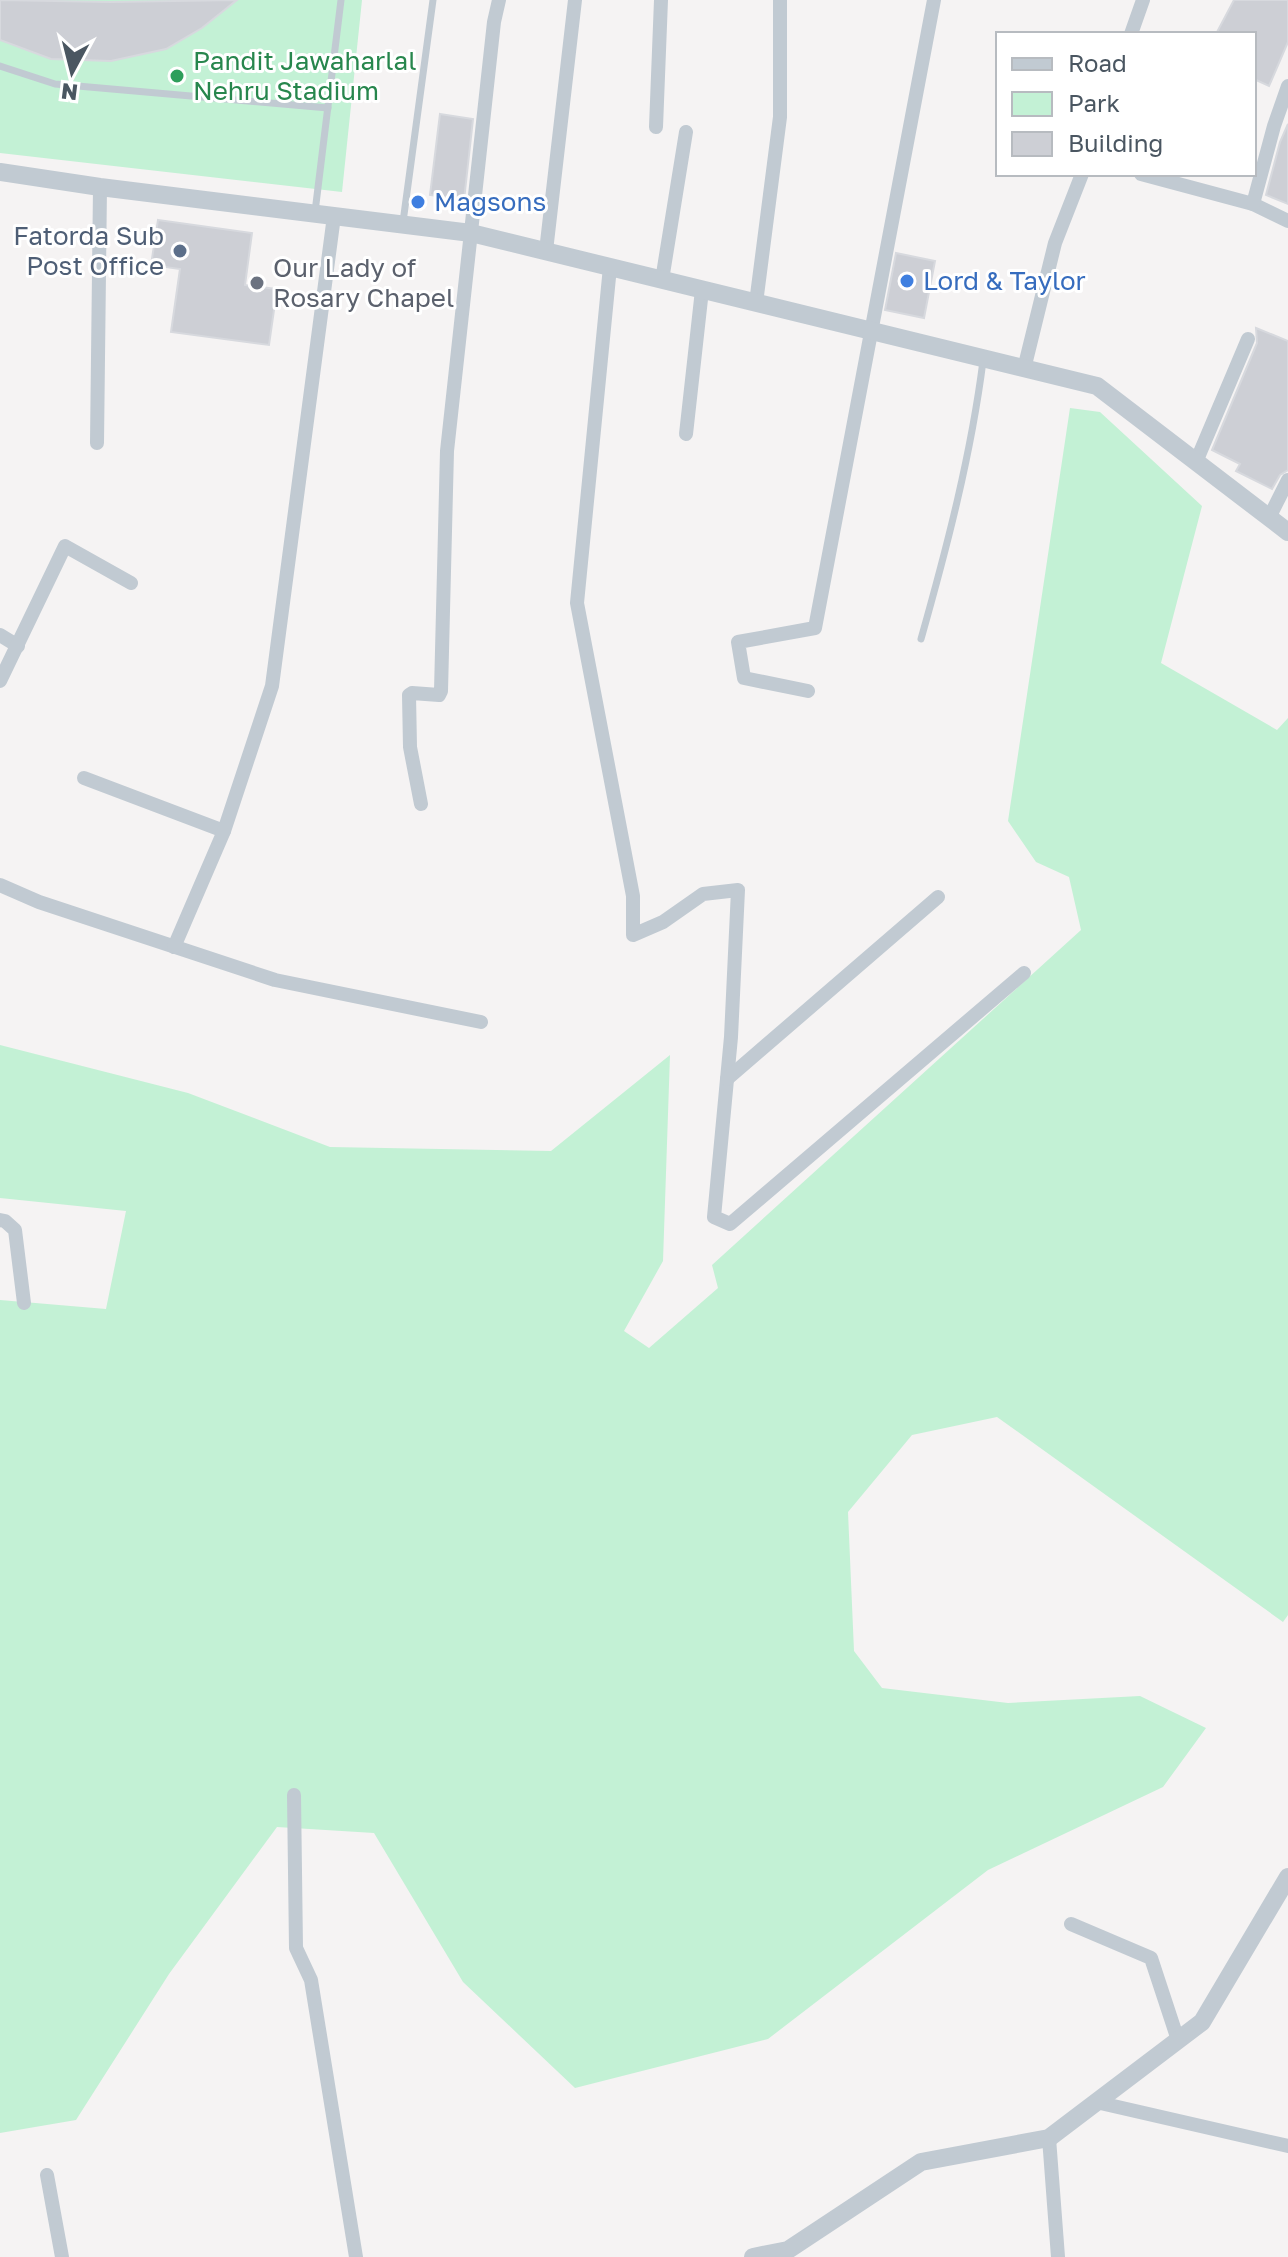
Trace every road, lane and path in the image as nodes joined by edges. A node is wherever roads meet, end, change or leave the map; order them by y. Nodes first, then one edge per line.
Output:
1 (341, 0) edge
2 (433, 0) edge
3 (499, 0) edge
4 (575, 0) edge
5 (661, 0) edge
6 (780, 0) edge
7 (934, 0) edge
8 (1143, 0) edge
9 (1132, 32) edge
10 (0, 66) edge
11 (1288, 86) edge
12 (328, 108) junction
13 (656, 127) dead end
14 (686, 132) dead end
15 (0, 172) edge
16 (1081, 176) edge
17 (1148, 176) edge
18 (100, 187) junction
19 (1253, 204) junction
20 (324, 215) junction
21 (1288, 221) edge
22 (403, 224) junction
23 (471, 233) junction
24 (546, 251) junction
25 (610, 267) junction
26 (662, 280) junction
27 (702, 290) junction
28 (756, 303) junction
29 (871, 331) junction
30 (1248, 339) dead end
31 (983, 358) junction
32 (1024, 369) junction
33 (686, 434) dead end
34 (97, 443) dead end
35 (1196, 462) junction
36 (1288, 480) edge
37 (1269, 518) junction
38 (1288, 532) edge
39 (131, 583) dead end
40 (0, 635) edge
41 (921, 639) dead end
42 (18, 646) junction
43 (0, 681) edge
44 (808, 691) dead end
45 (84, 778) dead end
46 (421, 804) dead end
47 (224, 831) junction
48 (0, 885) edge
49 (938, 897) dead end
50 (174, 947) junction
51 (1024, 973) dead end
52 (481, 1022) dead end
53 (727, 1079) junction
54 (0, 1220) edge
55 (24, 1303) dead end
56 (294, 1795) dead end
57 (1287, 1880) edge
58 (1071, 1924) dead end
59 (1178, 2040) junction
60 (1096, 2102) junction
61 (1049, 2138) junction
62 (1288, 2146) edge
63 (47, 2175) dead end
64 (62, 2257) edge
65 (356, 2257) edge
66 (753, 2257) edge
67 (1058, 2257) edge

1 - 12 lane
2 - 22 lane
3 - 23 street
4 - 24 street
5 - 13 street
6 - 28 street
7 - 29 street
8 - 9 street
10 - 12 lane
11 - 19 street
12 - 20 lane
14 - 26 street
15 - 18 street
16 - 32 street
17 - 19 street
18 - 20 street
18 - 34 street
19 - 21 street
20 - 22 street
20 - 47 street
22 - 23 street
23 - 24 street
23 - 46 street
24 - 25 street
25 - 26 street
25 - 53 street
26 - 27 street
27 - 28 street
27 - 33 street
28 - 29 street
29 - 31 street
29 - 44 street
30 - 35 street
31 - 32 street
31 - 41 lane
32 - 35 street
35 - 37 street
36 - 37 street
37 - 38 street
39 - 42 street
40 - 42 street
42 - 43 street
45 - 47 street
47 - 50 street
48 - 50 street
49 - 53 street
50 - 52 street
51 - 53 street
54 - 55 street
56 - 65 street
57 - 59 street
58 - 59 street
59 - 60 street
60 - 61 street
60 - 62 street
61 - 66 street
61 - 67 street
63 - 64 street

